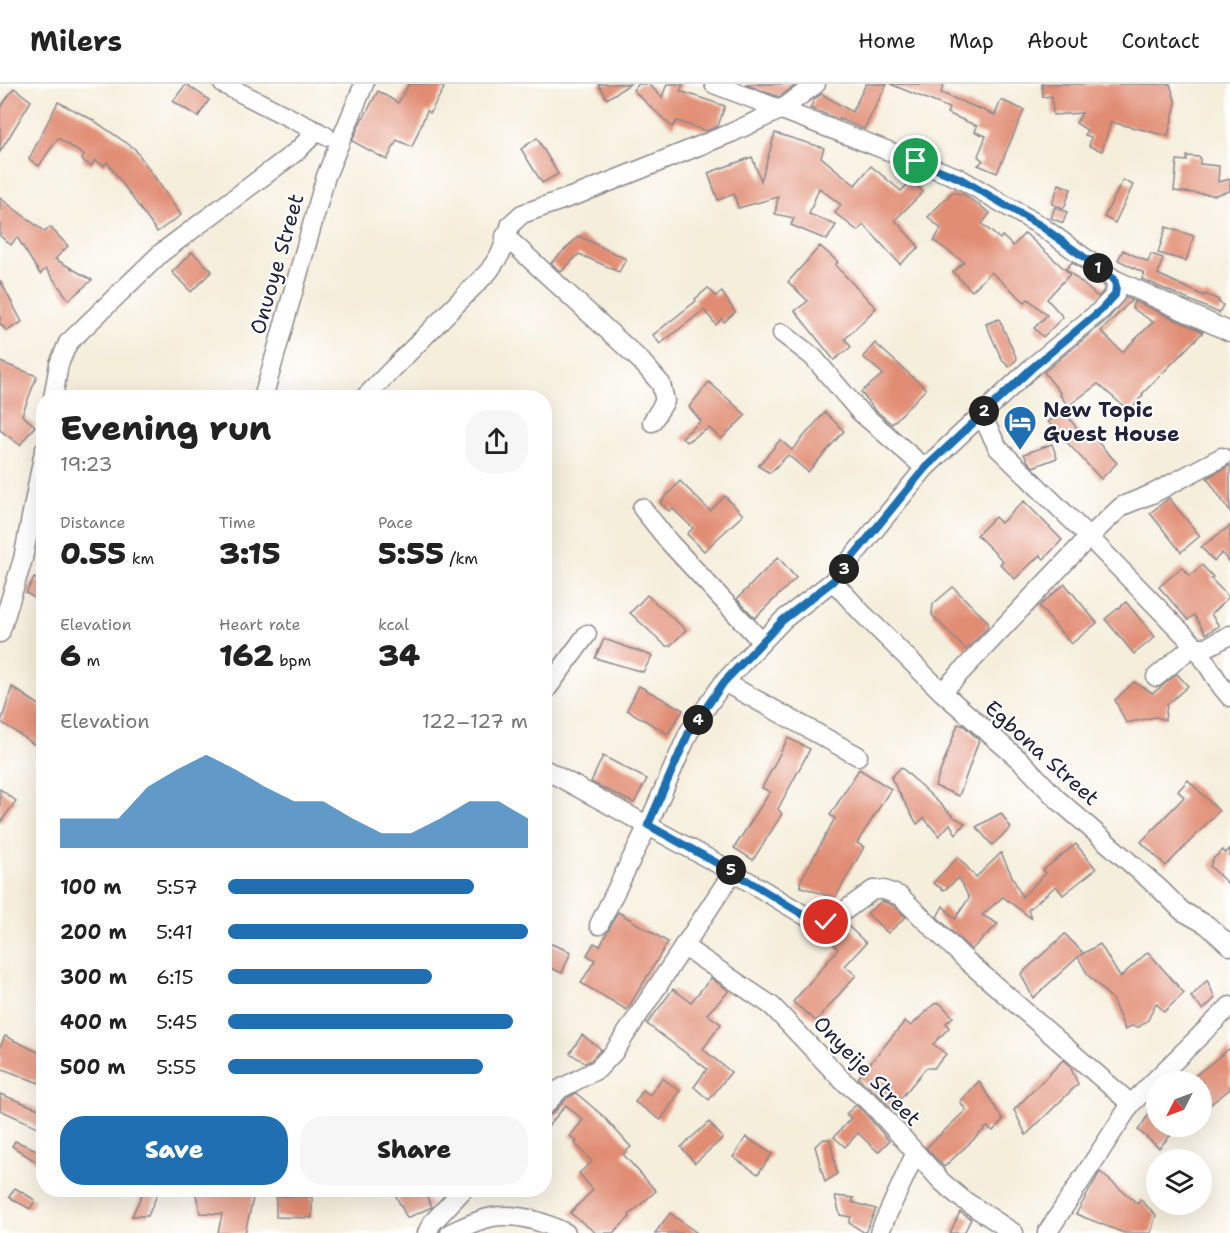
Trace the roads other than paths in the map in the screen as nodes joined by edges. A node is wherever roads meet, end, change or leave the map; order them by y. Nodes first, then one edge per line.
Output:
1 (223, 84) edge
2 (364, 84) edge
3 (714, 84) edge
4 (816, 84) edge
5 (783, 109) junction
6 (317, 131) junction
7 (338, 144) junction
8 (505, 236) junction
9 (1114, 279) junction
10 (1230, 332) edge
11 (782, 333) dead end
12 (54, 390) edge
13 (265, 390) edge
14 (372, 390) edge
15 (981, 414) junction
16 (652, 422) dead end
17 (1222, 457) dead end
18 (925, 468) junction
19 (36, 492) edge
20 (642, 508) dead end
21 (1089, 537) junction
22 (833, 581) junction
23 (0, 633) edge
24 (587, 634) dead end
25 (1230, 635) edge
26 (761, 641) junction
27 (1196, 647) junction
28 (1156, 677) dead end
29 (552, 682) edge
30 (724, 682) junction
31 (942, 692) junction
32 (1230, 697) edge
33 (858, 756) dead end
34 (552, 773) edge
35 (648, 825) junction
36 (733, 872) junction
37 (599, 926) dead end
38 (684, 946) junction
39 (1230, 946) edge
40 (1230, 1006) edge
41 (552, 1098) edge
42 (1131, 1104) junction
43 (915, 1154) junction
44 (456, 1197) edge
45 (427, 1233) edge
46 (450, 1233) edge
47 (566, 1233) edge
48 (879, 1233) edge
49 (1014, 1233) edge
50 (1047, 1233) edge

1 - 6 street
2 - 7 street, Onuoye Street
3 - 5 street
4 - 5 street
5 - 8 street
5 - 9 street
6 - 7 street
6 - 12 street
7 - 13 street, Onuoye Street
8 - 14 street
8 - 16 street
9 - 10 street
9 - 15 street
11 - 18 street
15 - 18 street
15 - 21 street
17 - 21 street
18 - 22 street
19 - 23 street
20 - 26 street
21 - 27 street
21 - 31 street
22 - 26 street
22 - 31 street, Egbona Street
24 - 29 street
25 - 27 street
26 - 30 street
27 - 28 street
27 - 32 street
30 - 33 street
30 - 35 street
31 - 39 street, Egbona Street
34 - 35 street
35 - 36 street
35 - 37 street
36 - 38 street
36 - 42 street
38 - 41 street
38 - 43 street, Onyeije Street
40 - 42 street
42 - 50 street
43 - 48 street
43 - 49 street, Onyeije Street
44 - 45 street
46 - 47 street

